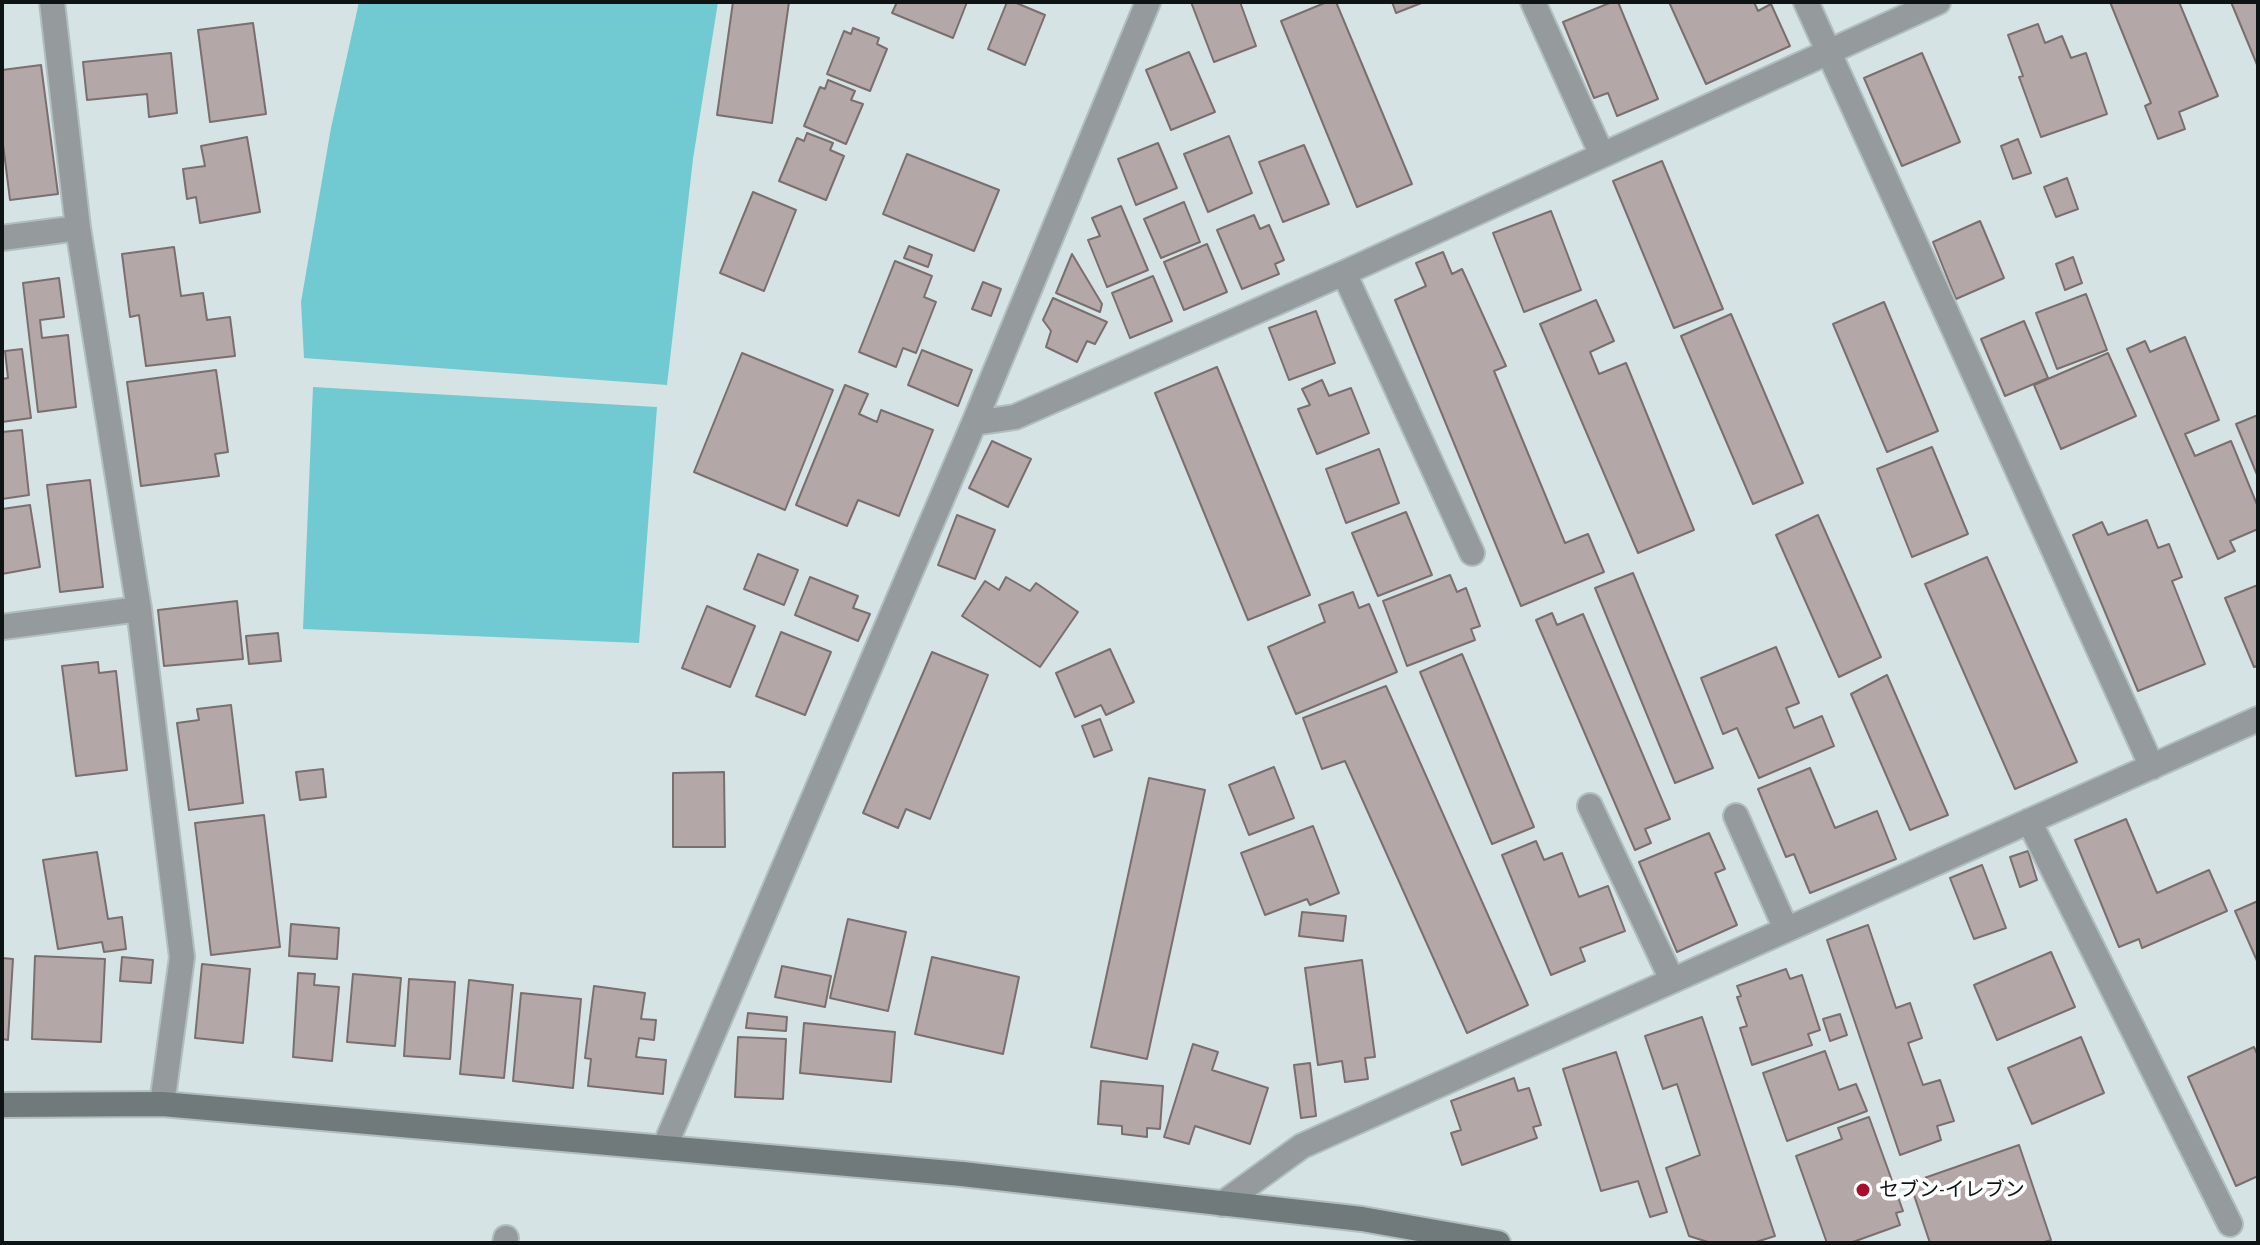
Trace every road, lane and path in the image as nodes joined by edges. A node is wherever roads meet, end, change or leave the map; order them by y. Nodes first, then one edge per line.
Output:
1 (52, 2) edge
2 (1148, 2) edge
3 (1533, 2) edge
4 (1806, 2) edge
5 (1938, 2) edge
6 (1828, 53) junction
7 (1602, 155) junction
8 (78, 228) junction
9 (2, 238) edge
10 (1344, 273) junction
11 (974, 423) junction
12 (1472, 553) dead end
13 (139, 609) junction
14 (2, 627) edge
15 (2258, 719) edge
16 (2152, 767) junction
17 (1590, 806) dead end
18 (1736, 816) dead end
19 (2029, 821) junction
20 (1786, 929) junction
21 (1672, 980) junction
22 (162, 1104) junction
23 (2, 1105) edge
24 (664, 1148) junction
25 (1222, 1204) junction
26 (2230, 1224) dead end
27 (1498, 1243) edge

1 - 8 street
2 - 11 street
3 - 7 street
4 - 6 street
5 - 6 street
6 - 7 street
6 - 16 street
7 - 10 street
8 - 9 street
8 - 13 street
10 - 11 street
10 - 12 street
11 - 24 street
13 - 14 street
13 - 22 street
15 - 16 street
16 - 19 street
17 - 21 street
18 - 20 street
19 - 20 street
19 - 26 street
20 - 21 street
21 - 25 street
22 - 23 street
22 - 24 street
24 - 25 street
25 - 27 street

